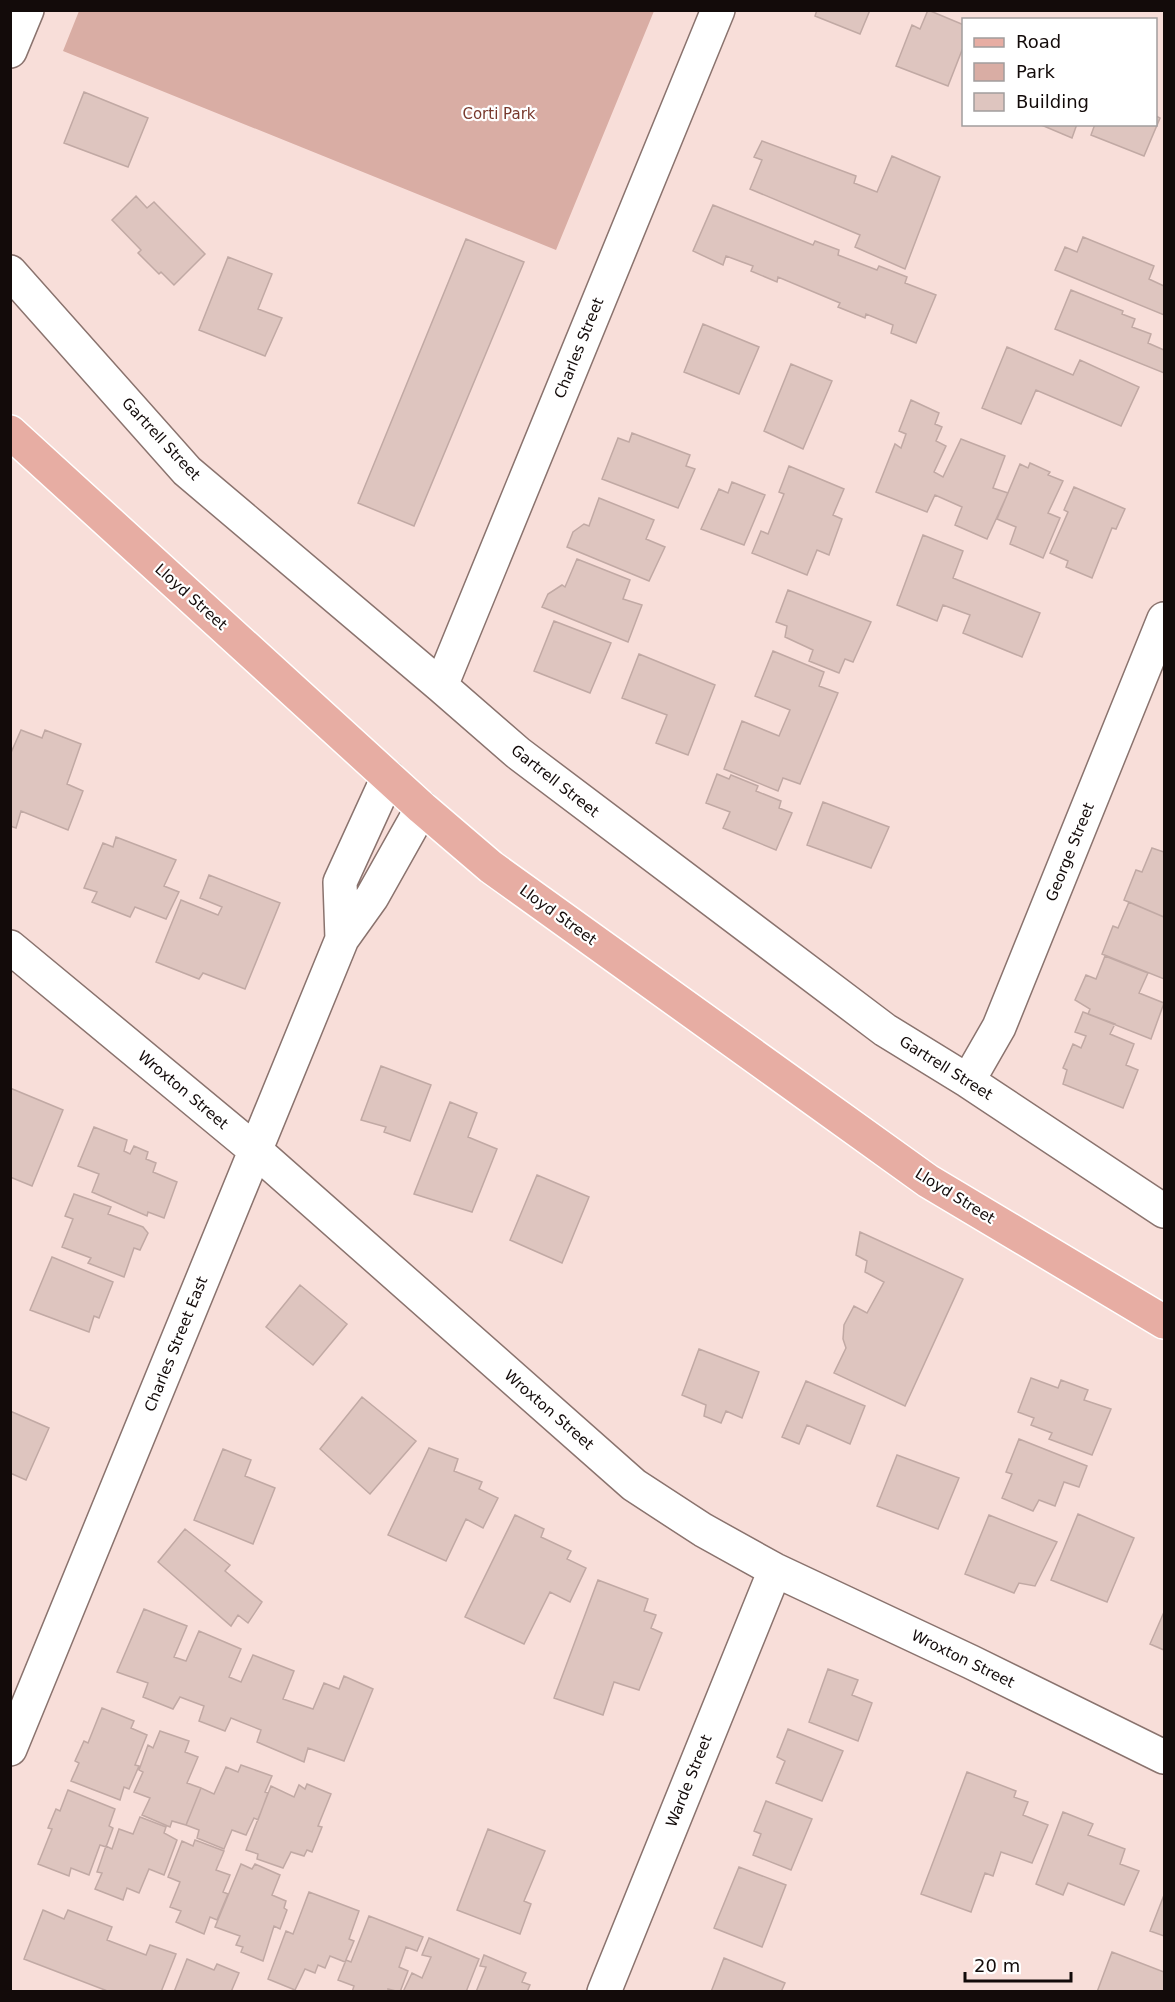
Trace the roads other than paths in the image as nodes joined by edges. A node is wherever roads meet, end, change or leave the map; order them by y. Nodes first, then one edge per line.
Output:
1 (27, 10) edge
2 (718, 10) edge
3 (10, 51) edge
4 (10, 272) edge
5 (10, 432) edge
6 (1164, 619) edge
7 (441, 686) junction
8 (388, 777) junction
9 (422, 808) junction
10 (342, 939) junction
11 (10, 947) edge
12 (968, 1081) junction
13 (255, 1150) junction
14 (1164, 1211) edge
15 (1164, 1322) edge
16 (775, 1570) junction
17 (10, 1749) edge
18 (1164, 1757) edge
19 (604, 1992) edge

1 - 3 street
2 - 7 street, Charles Street
4 - 7 street, Gartrell Street
5 - 8 main road, Lloyd Street
6 - 12 street, George Street
7 - 12 street, Gartrell Street
8 - 9 main road, Lloyd Street
8 - 10 street, Charles Street East
9 - 10 street, Charles Street East
9 - 15 main road, Lloyd Street
10 - 13 street, Charles Street East
11 - 13 street, Wroxton Street
12 - 14 street, Gartrell Street
13 - 16 street, Wroxton Street
13 - 17 street, Charles Street East
16 - 18 street, Wroxton Street
16 - 19 street, Warde Street

